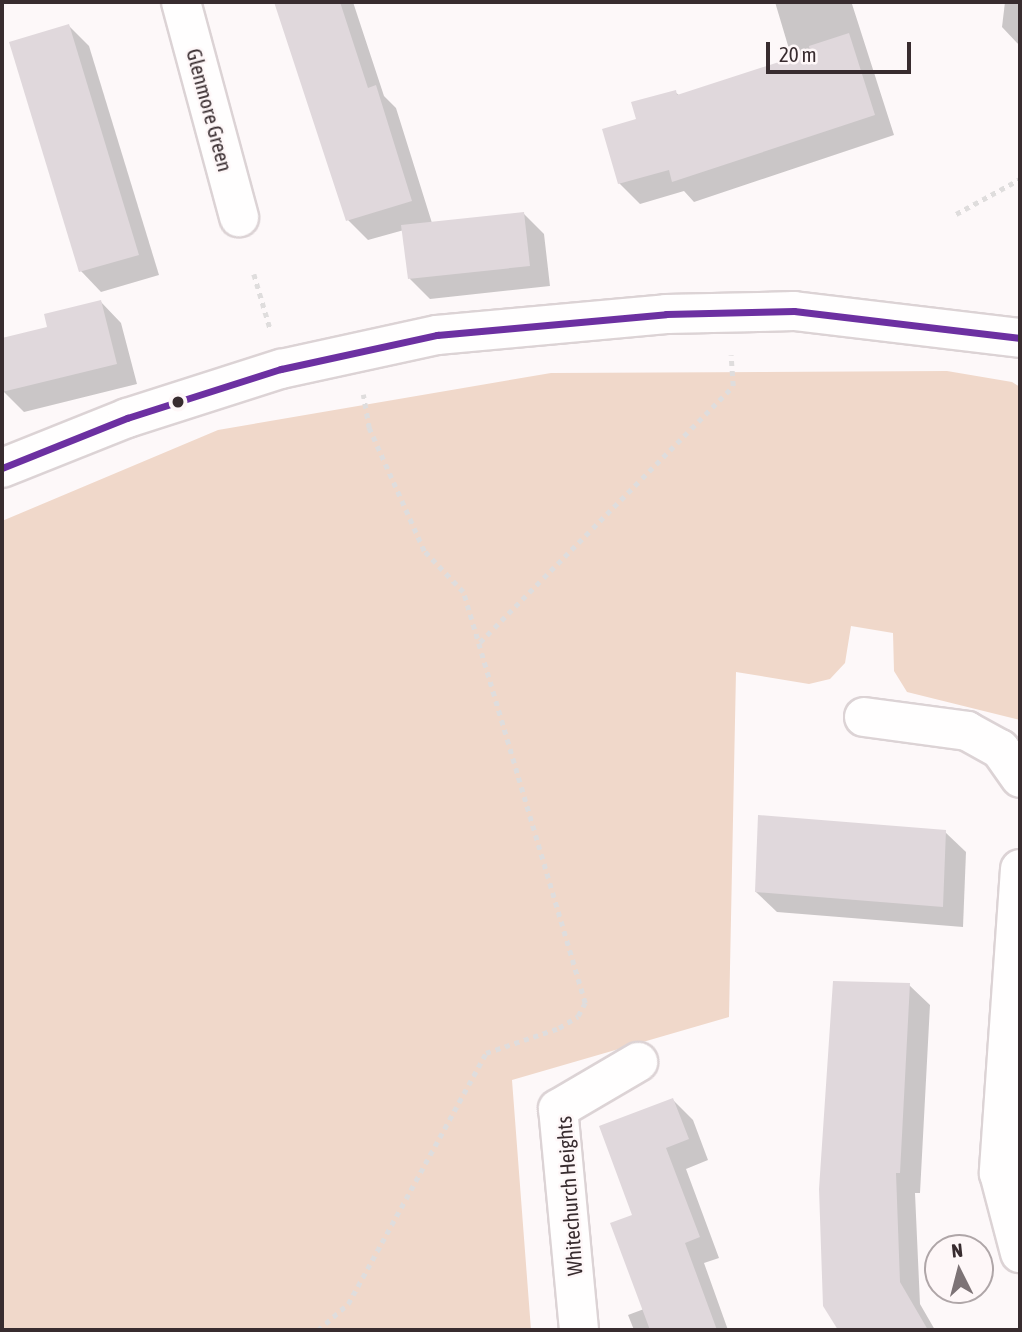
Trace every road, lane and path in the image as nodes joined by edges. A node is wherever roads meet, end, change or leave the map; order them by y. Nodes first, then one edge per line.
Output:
1 (181, 2) edge
2 (1020, 179) edge
3 (956, 214) dead end
4 (239, 217) dead end
5 (254, 274) dead end
6 (1020, 338) edge
7 (730, 346) dead end
8 (281, 369) junction
9 (361, 386) dead end
10 (2, 468) edge
11 (480, 642) junction
12 (864, 717) dead end
13 (1020, 778) edge
14 (1020, 869) edge
15 (638, 1062) dead end
16 (1020, 1253) edge
17 (318, 1330) edge
18 (579, 1330) edge

1 - 4 street, Glenmore Green
2 - 3 path
5 - 8 path
6 - 8 street
7 - 11 path
8 - 10 street
9 - 11 path
11 - 17 path
12 - 13 street
14 - 16 street
15 - 18 street, Whitechurch Heights

